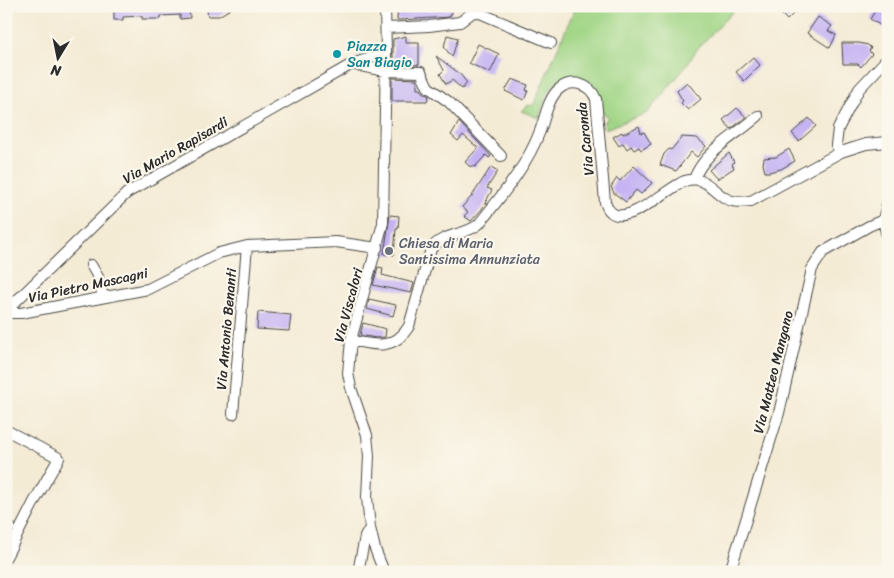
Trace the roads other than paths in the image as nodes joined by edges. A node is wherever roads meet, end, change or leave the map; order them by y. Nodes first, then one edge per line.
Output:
1 (385, 6) edge
2 (843, 6) edge
3 (854, 6) edge
4 (478, 8) edge
5 (386, 28) junction
6 (551, 43) dead end
7 (386, 54) junction
8 (888, 58) edge
9 (352, 64) junction
10 (385, 71) junction
11 (758, 116) dead end
12 (888, 142) edge
13 (841, 152) junction
14 (501, 156) dead end
15 (694, 179) junction
16 (888, 200) edge
17 (883, 220) junction
18 (888, 240) edge
19 (247, 246) junction
20 (377, 248) junction
21 (91, 265) dead end
22 (103, 297) junction
23 (6, 312) edge
24 (351, 340) junction
25 (233, 414) dead end
26 (6, 430) edge
27 (370, 528) junction
28 (6, 557) edge
29 (732, 565) dead end
30 (358, 572) edge
31 (384, 572) edge

1 - 5 street, Via Viscalori
2 - 3 street
4 - 5 street
4 - 6 street
5 - 7 street, Via Viscalori
7 - 9 street, Via Mario Rapisardi
7 - 10 street, Via Viscalori
8 - 13 street
9 - 10 street
9 - 23 street, Via Mario Rapisardi
10 - 14 street
10 - 20 street, Via Viscalori
11 - 15 street
12 - 13 street
13 - 15 street
15 - 24 street, Via Caronda
16 - 17 street
17 - 18 street
17 - 29 street, Via Matteo Mangano
19 - 20 street, Via Pietro Mascagni
19 - 22 street, Via Pietro Mascagni
19 - 25 street, Via Antonio Benanti
20 - 24 street, Via Viscalori
21 - 22 street
22 - 23 street, Via Pietro Mascagni
24 - 27 street, Via Viscalori
26 - 28 street
27 - 30 street
27 - 31 street, Via Viscalori

